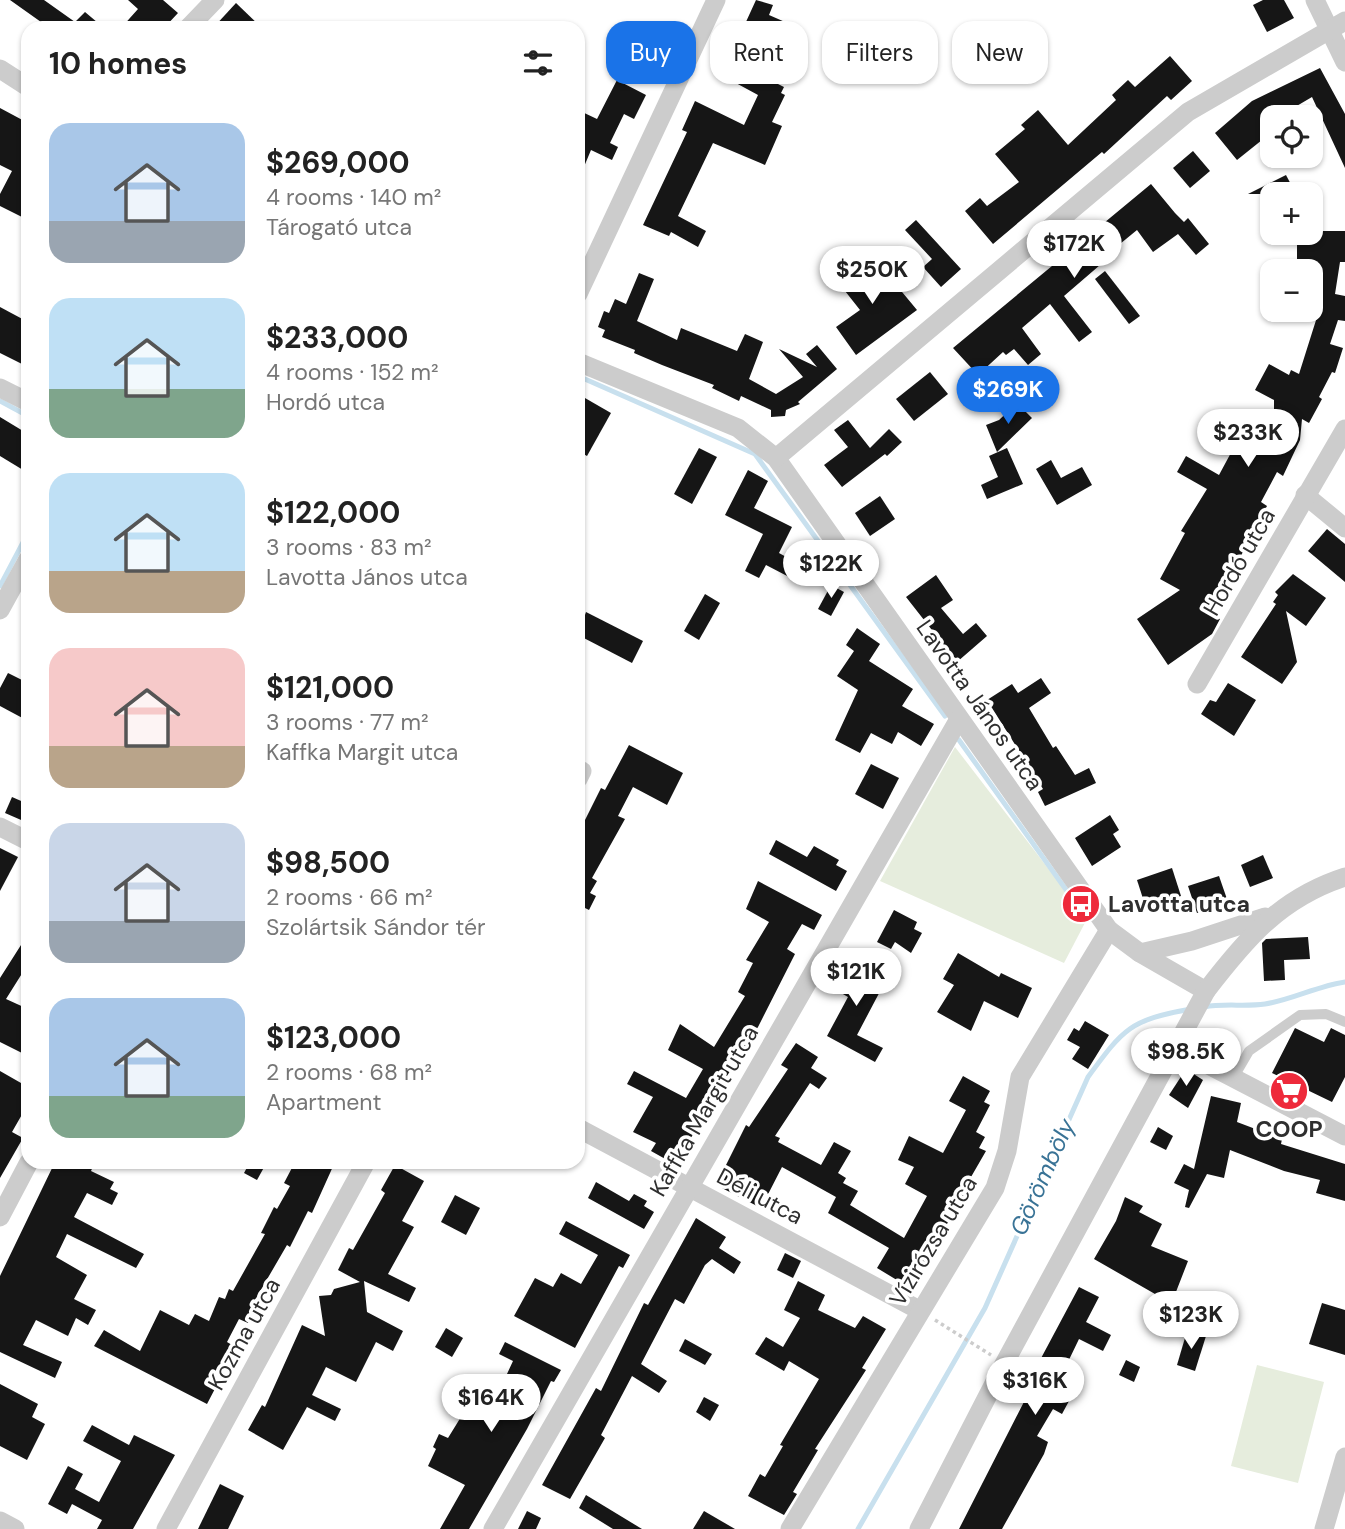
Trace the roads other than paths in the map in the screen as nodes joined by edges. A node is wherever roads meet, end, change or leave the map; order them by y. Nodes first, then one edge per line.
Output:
1 (215, 0) edge
2 (716, 0) edge
3 (1315, 0) edge
4 (195, 21) edge
5 (1337, 25) edge
6 (1345, 62) edge
7 (0, 69) edge
8 (21, 82) edge
9 (585, 279) edge
10 (585, 365) edge
11 (0, 388) edge
12 (21, 398) edge
13 (1345, 429) edge
14 (776, 458) junction
15 (1305, 495) junction
16 (1345, 528) edge
17 (21, 572) edge
18 (0, 610) edge
19 (1197, 684) dead end
20 (959, 719) junction
21 (0, 827) edge
22 (21, 838) edge
23 (1345, 877) edge
24 (1273, 914) junction
25 (1109, 930) junction
26 (1140, 953) junction
27 (1204, 993) junction
28 (1345, 1022) edge
29 (1174, 1048) junction
30 (1232, 1080) junction
31 (1343, 1131) edge
32 (585, 1132) edge
33 (25, 1169) edge
34 (362, 1169) edge
35 (688, 1185) junction
36 (0, 1217) edge
37 (919, 1310) junction
38 (1345, 1457) edge
39 (1338, 1505) edge
40 (0, 1521) edge
41 (15, 1529) edge
42 (166, 1529) edge
43 (493, 1529) edge
44 (790, 1529) edge
45 (919, 1529) edge
46 (1324, 1529) edge

1 - 4 street
2 - 9 street
3 - 5 street
5 - 6 street
5 - 14 street
7 - 8 street
10 - 14 street, Lavotta János utca
11 - 12 street
13 - 15 street, Hordó utca
14 - 20 street, Lavotta János utca
15 - 16 street
15 - 19 street, Hordó utca
17 - 18 street
20 - 25 street, Lavotta János utca
20 - 35 street, Kaffka Margit utca
21 - 22 street
23 - 24 street
24 - 26 street
24 - 27 street
25 - 26 street, Lavotta János utca
25 - 37 street, Vízirózsa utca
26 - 27 street, Lavotta János utca
27 - 29 street
28 - 30 lane
29 - 30 street
29 - 45 street
30 - 31 street
32 - 35 street, Déli utca
33 - 36 street
34 - 42 street, Kozma utca
35 - 37 street, Déli utca
35 - 43 street, Kaffka Margit utca
37 - 44 street, Vízirózsa utca
38 - 39 street
39 - 46 street
40 - 41 street

